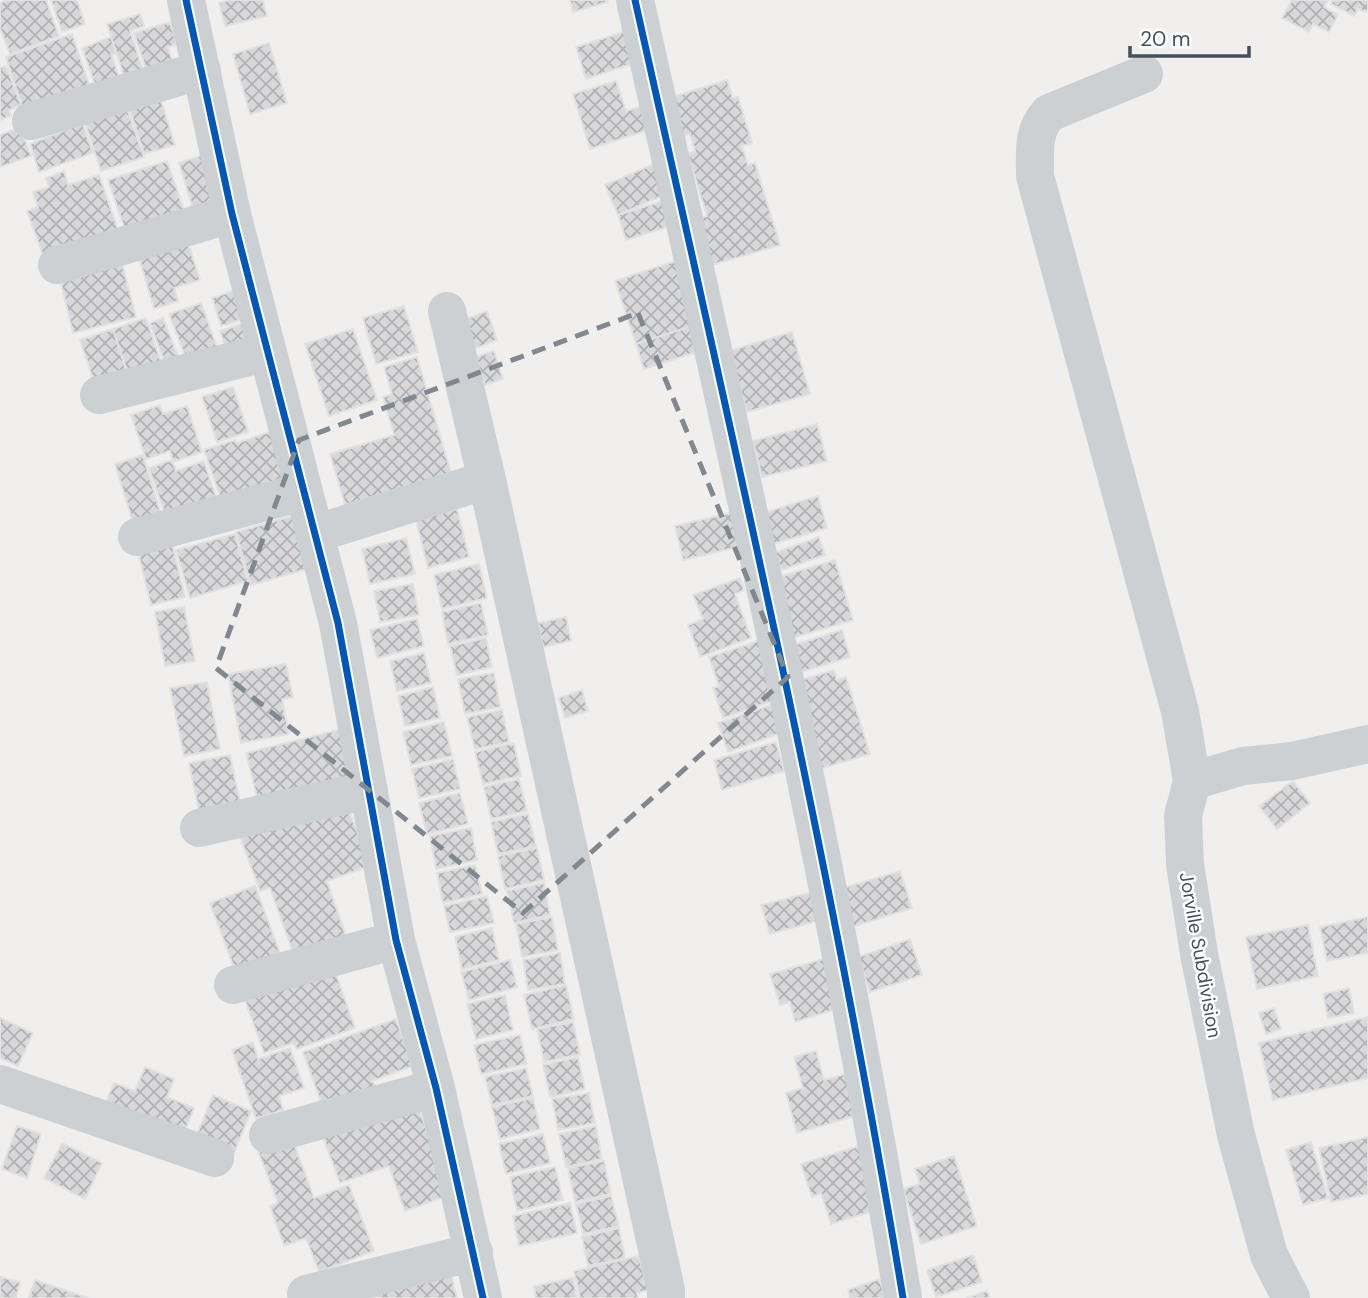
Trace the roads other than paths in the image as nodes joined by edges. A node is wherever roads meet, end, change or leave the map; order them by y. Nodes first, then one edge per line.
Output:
1 (186, 0) edge
2 (635, 0) edge
3 (202, 70) junction
4 (1144, 74) dead end
5 (31, 121) dead end
6 (232, 214) junction
7 (57, 265) dead end
8 (447, 311) dead end
9 (268, 352) junction
10 (99, 394) dead end
11 (487, 480) junction
12 (302, 492) junction
13 (314, 534) junction
14 (137, 537) dead end
15 (1368, 744) edge
16 (1192, 782) junction
17 (369, 790) junction
18 (199, 828) dead end
19 (396, 940) junction
20 (233, 985) dead end
21 (0, 1084) edge
22 (436, 1088) junction
23 (268, 1135) dead end
24 (215, 1158) dead end
25 (474, 1252) junction
26 (306, 1294) dead end
27 (483, 1298) edge
28 (666, 1298) edge
29 (903, 1298) edge
30 (1291, 1298) edge

1 - 3 street
2 - 29 street
3 - 5 street
3 - 6 street
4 - 16 street
6 - 7 street
6 - 9 street
8 - 11 street
9 - 10 street
9 - 12 street
11 - 13 street
11 - 28 street
12 - 13 street
12 - 14 street
13 - 17 street
15 - 16 street
16 - 30 street, Jorville Subdivision
17 - 18 street
17 - 19 street
19 - 20 street
19 - 22 street
21 - 24 street
22 - 23 street
22 - 25 street
25 - 26 street
25 - 27 street

